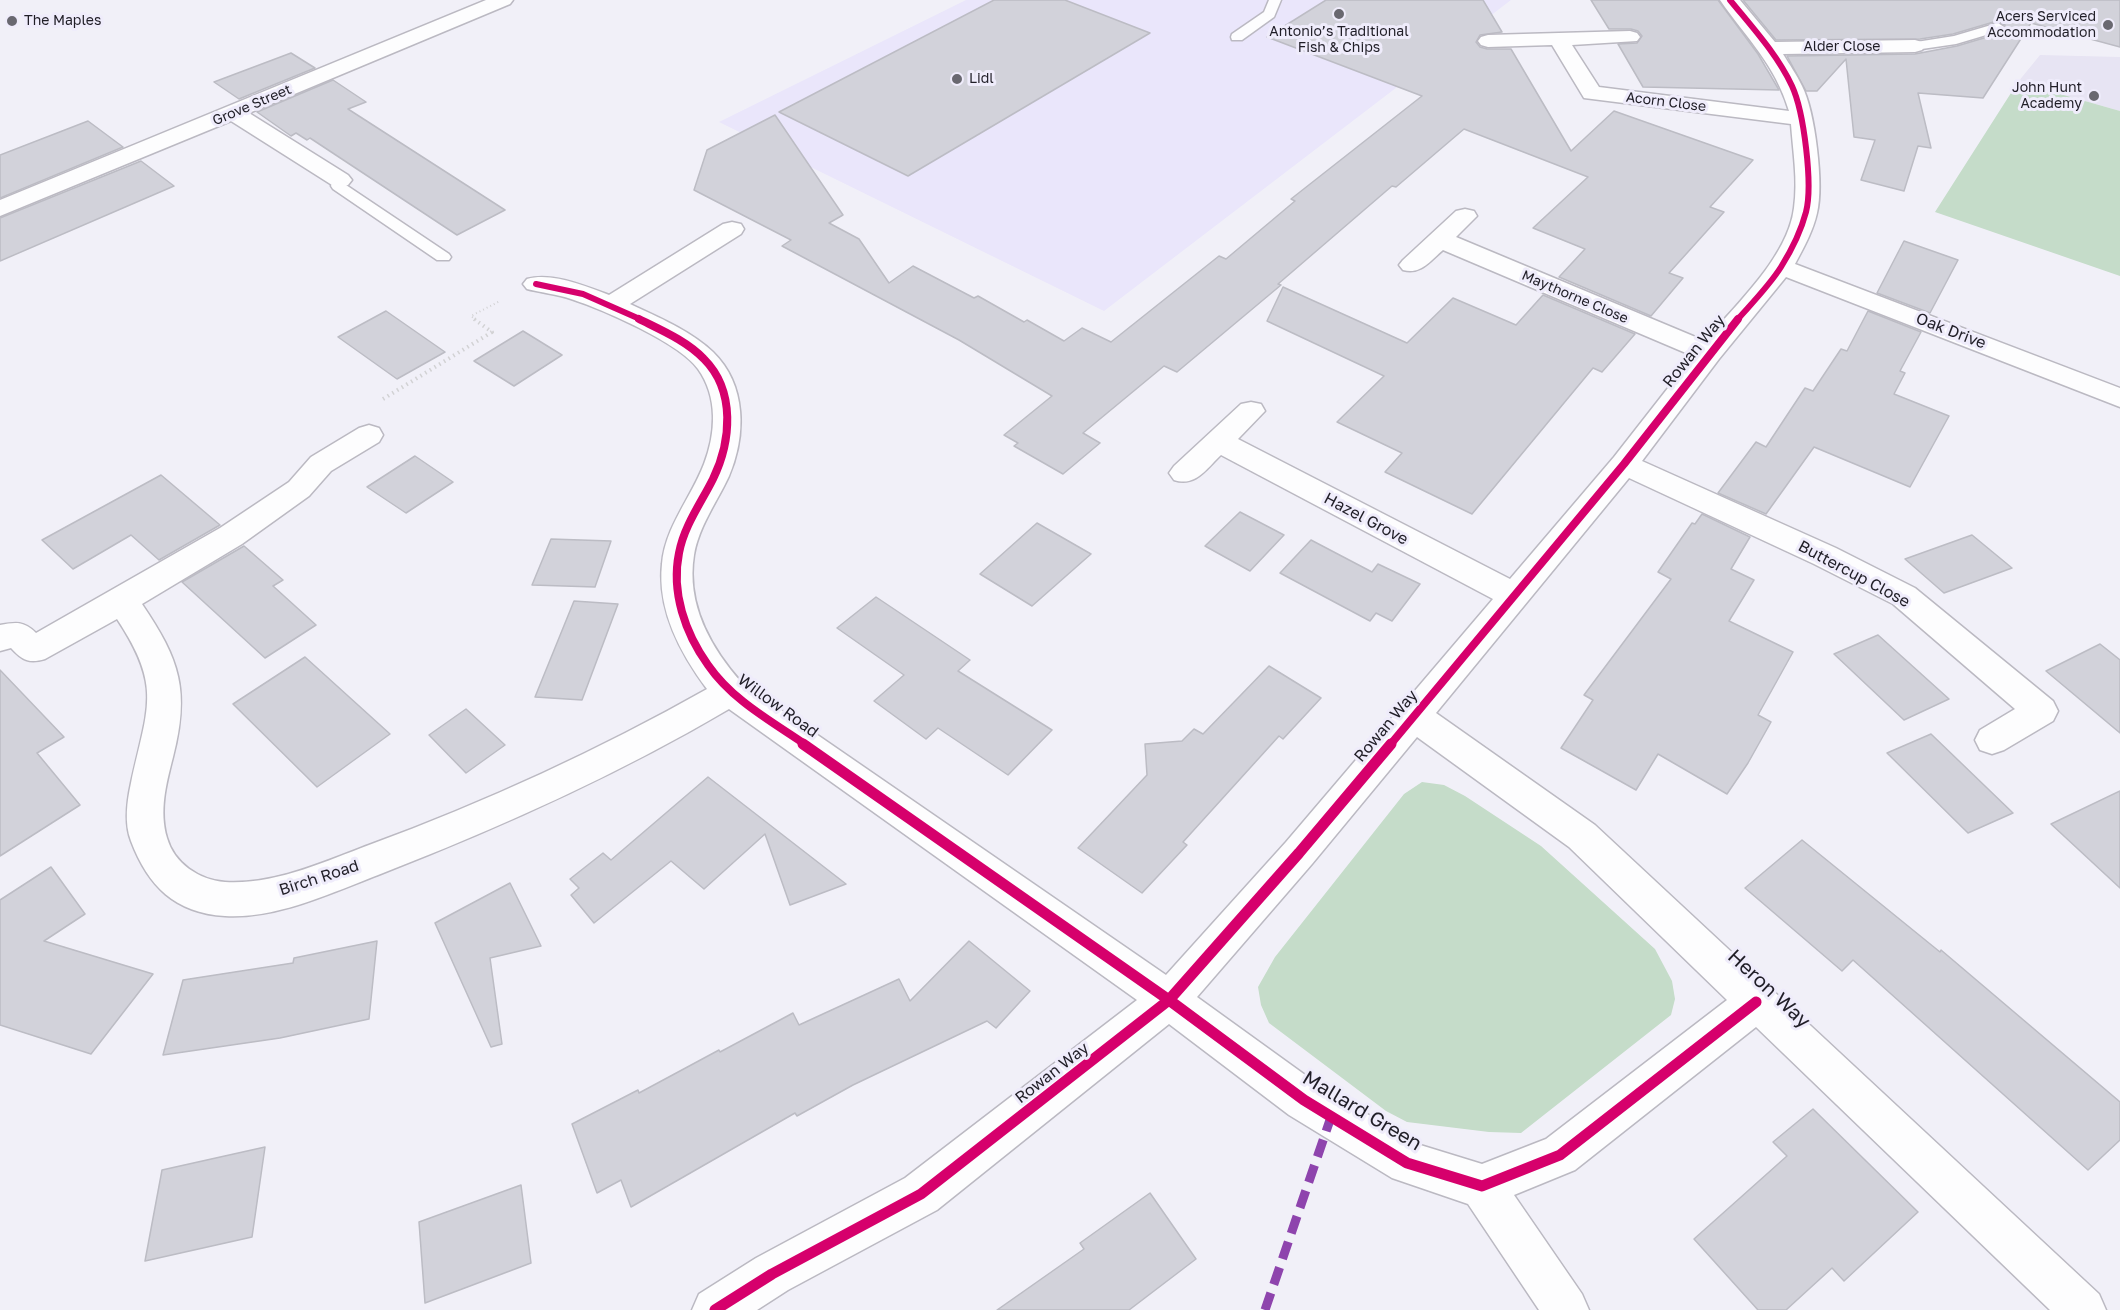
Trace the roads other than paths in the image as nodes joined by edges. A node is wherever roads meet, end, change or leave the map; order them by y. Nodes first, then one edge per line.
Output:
1 (503, 0) edge
2 (1275, 0) edge
3 (1730, 0) edge
4 (1998, 27) dead end
5 (1630, 37) dead end
6 (1237, 38) dead end
7 (1558, 39) junction
8 (1488, 40) dead end
9 (1915, 46) joint
10 (1769, 48) junction
11 (233, 113) junction
12 (1802, 119) junction
13 (340, 180) joint
14 (0, 209) edge
15 (1465, 216) dead end
16 (732, 229) dead end
17 (1441, 240) junction
18 (443, 257) dead end
19 (1412, 264) dead end
20 (1781, 267) junction
21 (536, 284) road end
22 (611, 305) junction
23 (1710, 353) junction
24 (2120, 398) edge
25 (1251, 411) dead end
26 (369, 435) road end
27 (1220, 442) junction
28 (1624, 464) junction
29 (1184, 473) dead end
30 (1513, 595) junction
31 (122, 601) junction
32 (0, 638) edge
33 (730, 692) junction
34 (1414, 716) junction
35 (1992, 740) dead end
36 (1169, 1000) junction
37 (1756, 1002) junction
38 (1482, 1186) junction
39 (715, 1310) edge
40 (1566, 1310) edge
41 (2083, 1310) edge

1 - 11 street, Grove Street
2 - 6 lane
3 - 10 street, Rowan Way
4 - 9 lane
5 - 7 street
7 - 8 street
7 - 12 street, Acorn Close
9 - 10 street, Alder Close
10 - 12 street, Rowan Way
11 - 13 street
11 - 14 street, Grove Street
12 - 20 street, Rowan Way
13 - 18 lane
15 - 17 street
16 - 22 street
17 - 19 street
17 - 23 street, Maythorne Close
20 - 23 street, Rowan Way
20 - 24 street, Oak Drive
21 - 22 street, Willow Road
22 - 33 street, Willow Road
23 - 28 street, Rowan Way
25 - 27 street
26 - 31 street
27 - 29 street
27 - 30 street, Hazel Grove
28 - 30 street, Rowan Way
28 - 35 street, Buttercup Close
30 - 34 street, Rowan Way
31 - 32 street
31 - 33 street, Birch Road
33 - 36 street, Willow Road
34 - 36 street, Rowan Way
34 - 37 street, Heron Way
36 - 38 street, Mallard Green
36 - 39 street, Rowan Way
37 - 38 street
37 - 41 street, Heron Way
38 - 40 street

